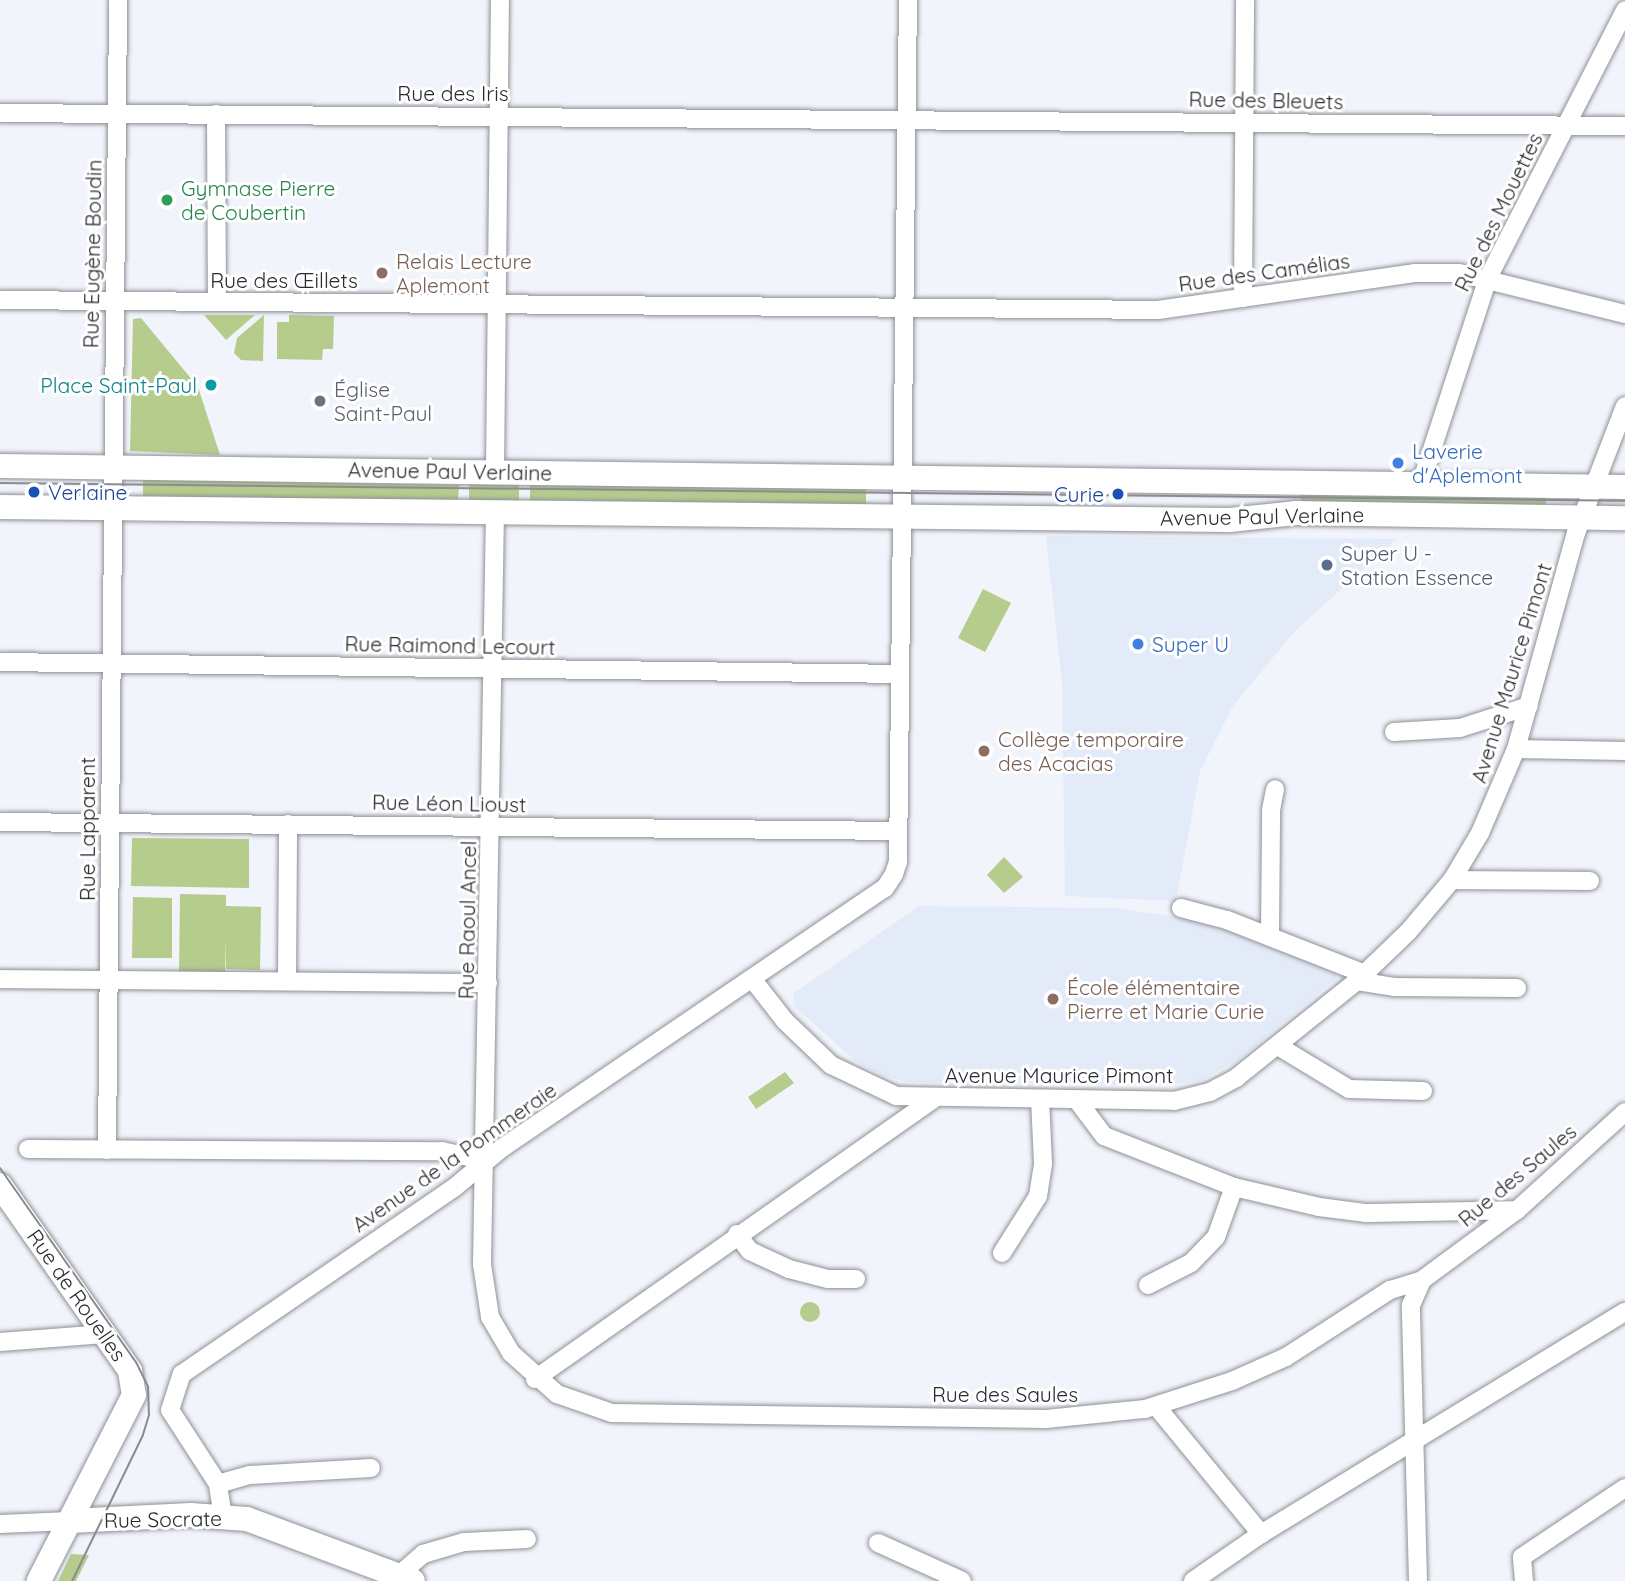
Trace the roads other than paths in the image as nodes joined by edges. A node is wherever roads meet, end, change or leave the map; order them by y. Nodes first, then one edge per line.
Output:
1 (118, 0) edge
2 (500, 0) edge
3 (908, 0) edge
4 (1245, 0) edge
5 (1625, 10) edge
6 (0, 113) edge
7 (117, 113) junction
8 (216, 114) junction
9 (499, 117) junction
10 (906, 120) junction
11 (1244, 123) junction
12 (1564, 125) junction
13 (1625, 126) edge
14 (1488, 278) junction
15 (1242, 298) junction
16 (0, 300) edge
17 (114, 301) junction
18 (217, 302) junction
19 (496, 305) junction
20 (903, 309) junction
21 (1625, 314) edge
22 (1625, 406) edge
23 (0, 466) edge
24 (111, 467) junction
25 (495, 471) junction
26 (900, 475) junction
27 (1422, 483) junction
28 (1594, 484) junction
29 (1625, 486) edge
30 (0, 507) edge
31 (112, 508) junction
32 (495, 512) junction
33 (900, 516) junction
34 (1581, 516) junction
35 (1625, 518) edge
36 (0, 662) edge
37 (111, 664) junction
38 (493, 669) junction
39 (900, 674) junction
40 (1529, 706) junction
41 (1394, 732) dead end
42 (1516, 749) junction
43 (1625, 751) edge
44 (1275, 789) dead end
45 (0, 822) edge
46 (109, 823) junction
47 (288, 824) junction
48 (491, 827) junction
49 (898, 831) junction
50 (1452, 880) junction
51 (1590, 881) dead end
52 (1181, 908) dead end
53 (1270, 936) junction
54 (1361, 977) junction
55 (0, 979) edge
56 (108, 980) junction
57 (752, 980) junction
58 (287, 981) junction
59 (488, 983) junction
60 (1517, 988) dead end
61 (1278, 1046) junction
62 (1423, 1091) dead end
63 (935, 1098) junction
64 (1040, 1099) junction
65 (1077, 1100) junction
66 (1625, 1112) edge
67 (28, 1149) dead end
68 (107, 1150) junction
69 (486, 1161) junction
70 (0, 1185) edge
71 (1234, 1187) junction
72 (1517, 1210) junction
73 (737, 1234) junction
74 (1002, 1254) dead end
75 (856, 1279) dead end
76 (1422, 1280) junction
77 (1148, 1285) dead end
78 (1625, 1312) edge
79 (105, 1334) junction
80 (0, 1342) edge
81 (536, 1379) junction
82 (1156, 1406) junction
83 (1413, 1444) junction
84 (371, 1468) dead end
85 (218, 1484) junction
86 (1625, 1488) edge
87 (223, 1517) junction
88 (70, 1521) junction
89 (0, 1524) edge
90 (1261, 1534) junction
91 (527, 1539) dead end
92 (878, 1542) dead end
93 (406, 1578) edge
94 (1522, 1578) edge
95 (39, 1581) edge
96 (962, 1581) edge
97 (1194, 1581) edge
98 (1418, 1581) edge

1 - 7 street, Rue Eugène Boudin
2 - 9 street
3 - 10 street
4 - 11 street
5 - 12 street, Rue des Mouettes
6 - 7 street, Rue des Iris
7 - 8 street, Rue des Iris
7 - 17 street, Rue Eugène Boudin
8 - 9 street, Rue des Iris
8 - 18 street
9 - 10 street, Rue des Iris
9 - 19 street
10 - 11 street, Rue des Bleuets
10 - 20 street
11 - 12 street, Rue des Bleuets
11 - 15 street
12 - 13 street, Rue des Bleuets
12 - 14 street, Rue des Mouettes
14 - 15 street, Rue des Camélias
14 - 21 street, Rue des Camélias
14 - 27 street, Rue des Mouettes
15 - 20 street, Rue des Camélias
16 - 17 street, Rue des Œillets
17 - 18 street, Rue des Œillets
17 - 24 street, Rue Eugène Boudin
18 - 19 street, Rue des Œillets
19 - 20 street, Rue des Œillets
19 - 25 street
20 - 26 street
22 - 28 street, Avenue Maurice Pimont
23 - 24 street, Avenue Paul Verlaine
24 - 25 street, Avenue Paul Verlaine
24 - 31 street, Rue Eugène Boudin
25 - 26 street, Avenue Paul Verlaine
26 - 27 street, Avenue Paul Verlaine
26 - 33 street
27 - 28 street, Avenue Paul Verlaine
28 - 29 street, Avenue Paul Verlaine
28 - 34 street, Avenue Maurice Pimont
30 - 31 street, Avenue Paul Verlaine
31 - 32 street, Avenue Paul Verlaine
31 - 37 street, Rue Lapparent
32 - 33 street, Avenue Paul Verlaine
32 - 38 street, Rue Raoul Ancel
33 - 34 street, Avenue Paul Verlaine
33 - 39 street
34 - 35 street, Avenue Paul Verlaine
34 - 40 street, Avenue Maurice Pimont
36 - 37 street, Rue Raimond Lecourt
37 - 38 street, Rue Raimond Lecourt
37 - 46 street, Rue Lapparent
38 - 39 street, Rue Raimond Lecourt
38 - 48 street, Rue Raoul Ancel
39 - 49 street
40 - 41 street
40 - 42 street, Avenue Maurice Pimont
42 - 43 street
42 - 50 street, Avenue Maurice Pimont
44 - 53 street
45 - 46 street, Rue Léon Lioust
46 - 47 street, Rue Léon Lioust
46 - 56 street, Rue Lapparent
47 - 48 street, Rue Léon Lioust
47 - 58 street
48 - 49 street, Rue Léon Lioust
48 - 59 street, Rue Raoul Ancel
49 - 57 street, Avenue de la Pommeraie
50 - 51 street
50 - 54 street, Avenue Maurice Pimont
52 - 53 street
53 - 54 street
54 - 60 street
54 - 61 street, Avenue Maurice Pimont
55 - 56 street
56 - 58 street
56 - 68 street, Rue Lapparent
57 - 63 street, Avenue Maurice Pimont
57 - 69 street, Avenue de la Pommeraie
58 - 59 street
59 - 69 street, Rue Raoul Ancel
61 - 62 street
61 - 65 street, Avenue Maurice Pimont
63 - 64 street, Avenue Maurice Pimont
63 - 73 street
64 - 65 street, Avenue Maurice Pimont
64 - 74 street
65 - 71 street
66 - 72 street, Rue des Saules
67 - 68 street
68 - 69 street
69 - 81 street, Rue des Saules
69 - 85 street, Avenue de la Pommeraie
70 - 79 street, Rue de Rouelles
71 - 72 street
71 - 77 street
72 - 76 street, Rue des Saules
73 - 75 street
73 - 81 street
76 - 82 street, Rue des Saules
76 - 83 street
78 - 83 street
79 - 80 street
79 - 88 street, Rue de Rouelles
81 - 82 street, Rue des Saules
82 - 90 street
83 - 90 street
83 - 98 street
84 - 85 street
85 - 87 street, Avenue de la Pommeraie
86 - 94 street
87 - 88 street, Rue Socrate
87 - 93 street, Rue Socrate
88 - 89 street
88 - 95 street, Rue de Rouelles
90 - 97 street
91 - 93 street
92 - 96 street

